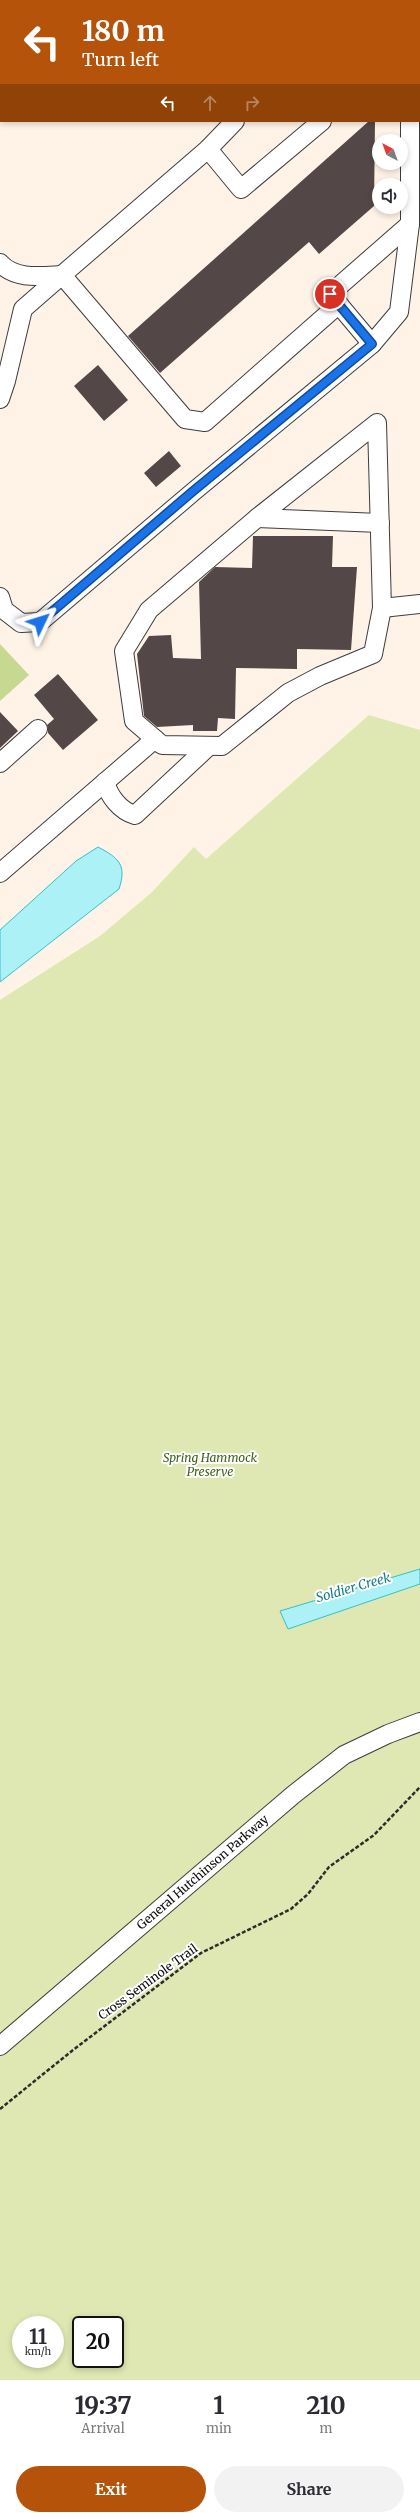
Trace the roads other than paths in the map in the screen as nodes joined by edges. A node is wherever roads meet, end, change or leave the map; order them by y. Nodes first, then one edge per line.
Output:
1 (234, 122) edge
2 (321, 122) edge
3 (410, 122) edge
4 (208, 149) junction
5 (410, 224) junction
6 (0, 263) edge
7 (62, 275) junction
8 (339, 304) junction
9 (372, 344) junction
10 (0, 399) edge
11 (257, 518) junction
12 (380, 523) junction
13 (0, 597) edge
14 (420, 604) edge
15 (382, 608) junction
16 (38, 729) dead end
17 (155, 739) junction
18 (209, 746) junction
19 (0, 763) edge
20 (105, 782) junction
21 (0, 873) edge
22 (420, 1722) edge
23 (0, 2046) edge

1 - 4 street
2 - 4 street
3 - 5 street
4 - 7 street
5 - 8 street
5 - 9 street
6 - 7 street
7 - 8 street
7 - 10 street
8 - 9 street
9 - 13 street
11 - 12 street
11 - 12 street
11 - 17 street
12 - 15 street
14 - 15 street
15 - 18 street
16 - 19 street
17 - 18 street
17 - 20 street
18 - 20 street
20 - 21 street
22 - 23 street, General Hutchinson Parkway

